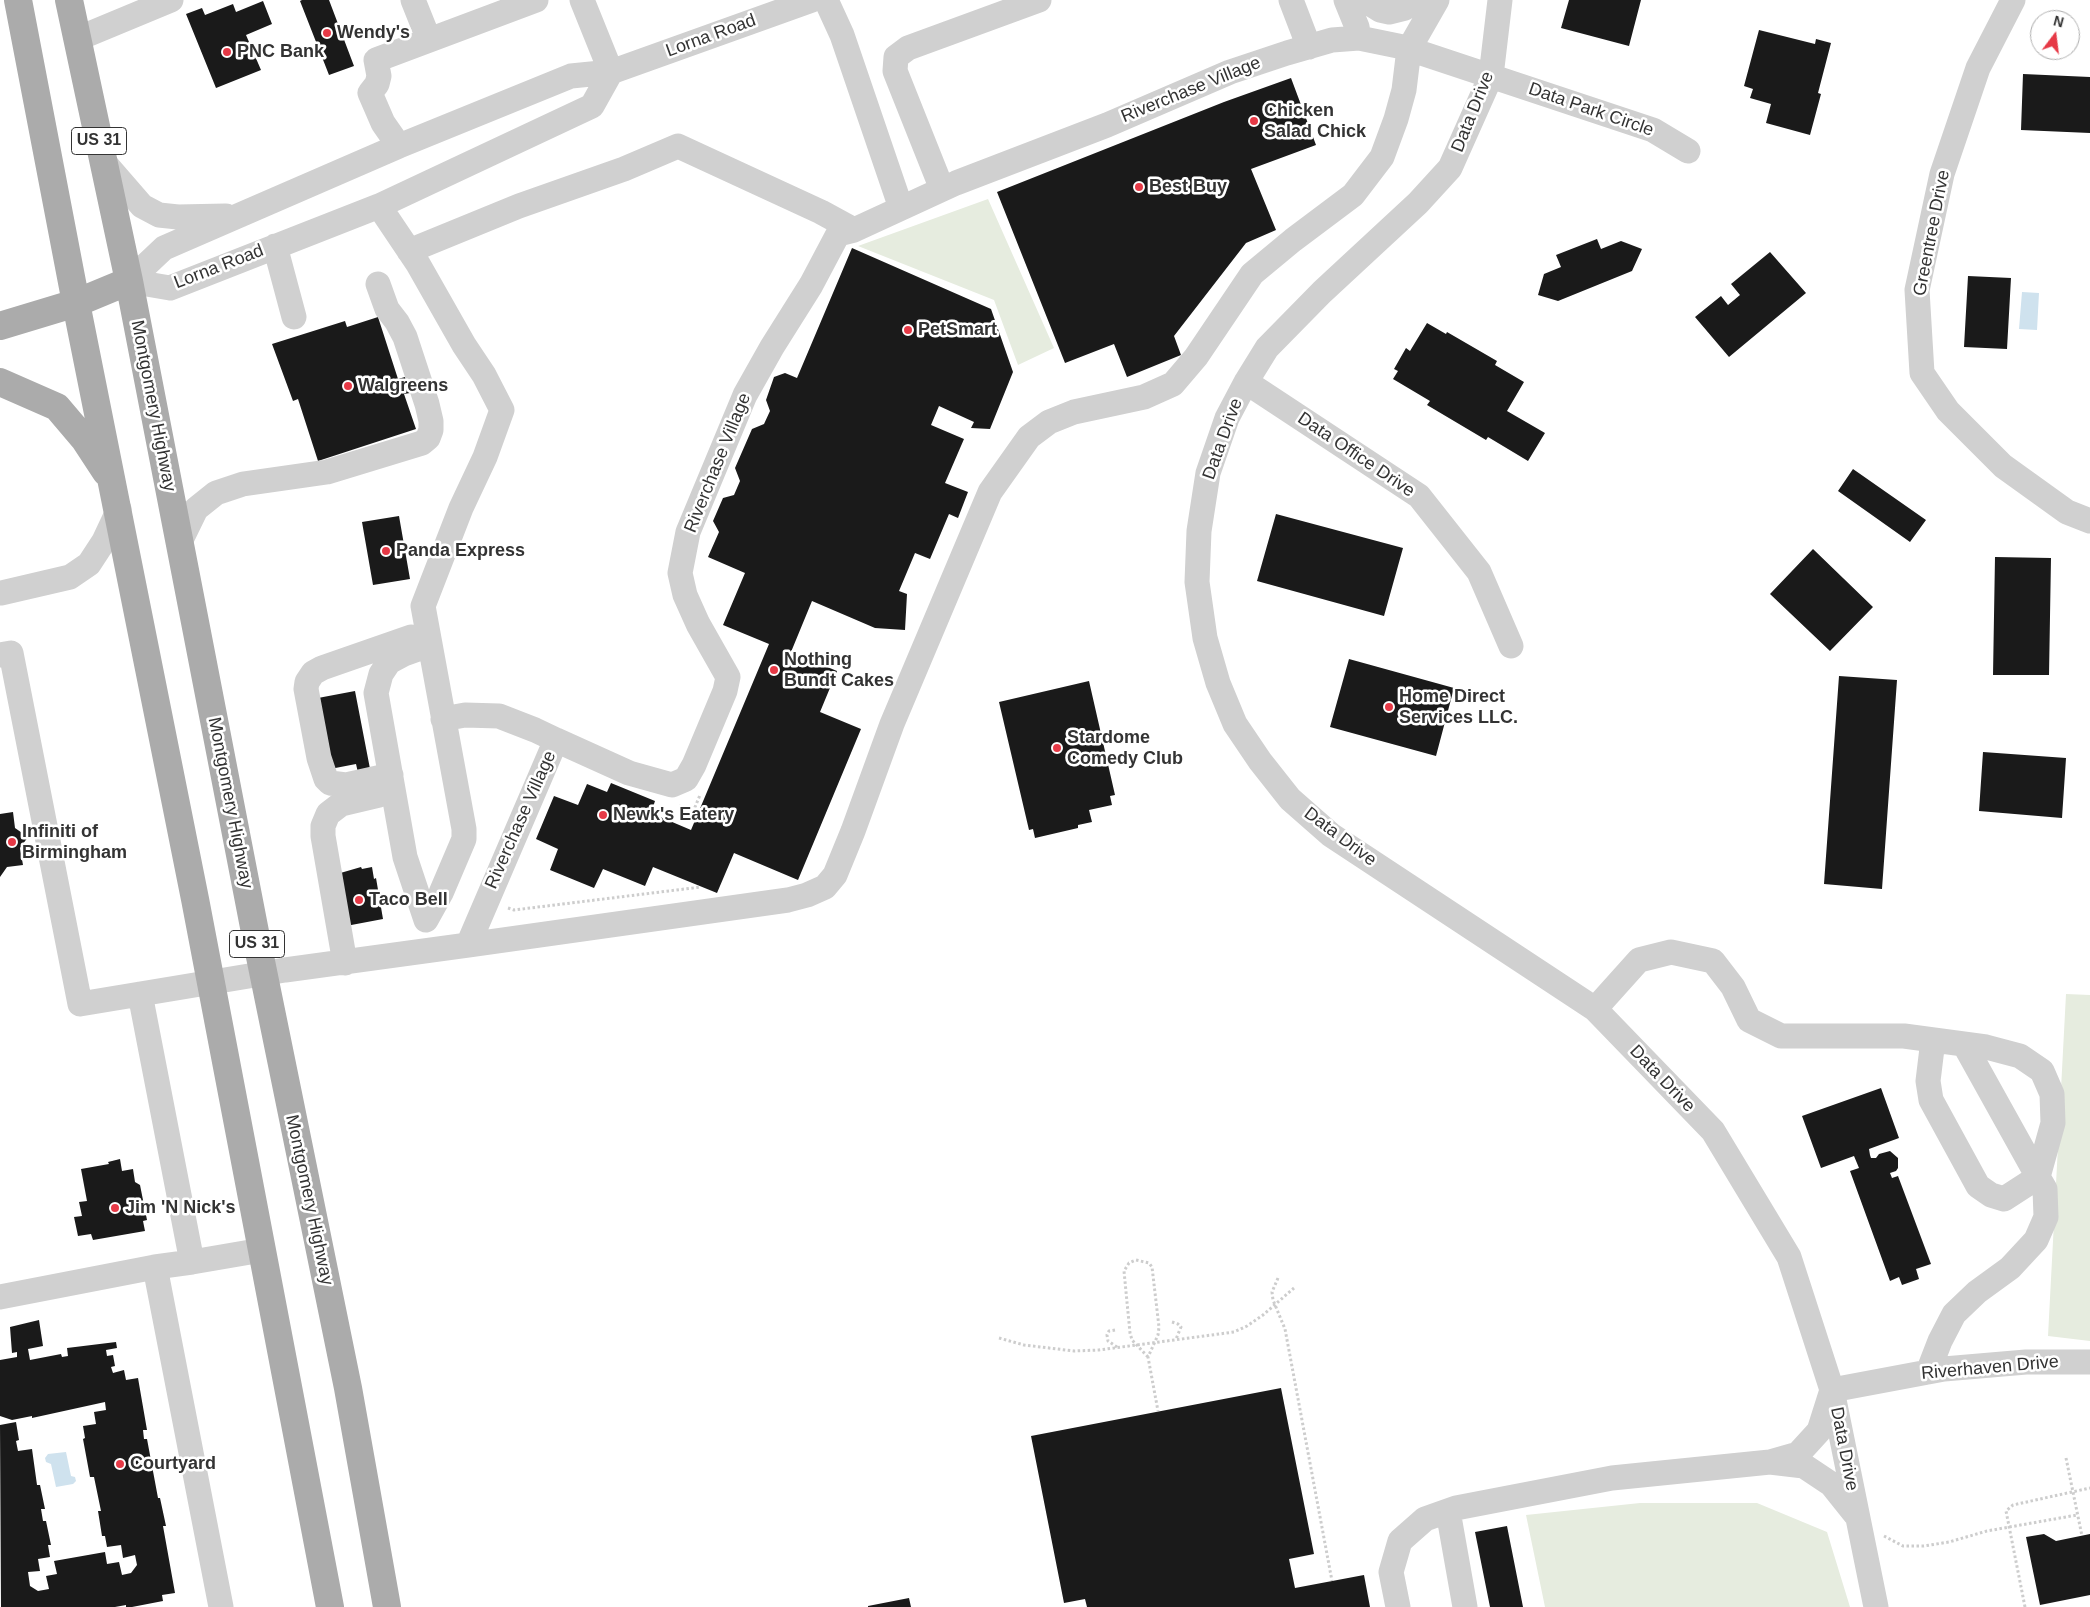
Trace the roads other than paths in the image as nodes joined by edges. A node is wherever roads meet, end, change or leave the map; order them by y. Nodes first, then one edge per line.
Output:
1 (18, 0) edge
2 (69, 0) edge
3 (171, 0) edge
4 (413, 0) edge
5 (536, 0) edge
6 (582, 0) edge
7 (812, 0) edge
8 (826, 0) edge
9 (1038, 0) edge
10 (1291, 0) edge
11 (1346, 0) edge
12 (1364, 0) edge
13 (1413, 0) edge
14 (1437, 0) edge
15 (1500, 0) edge
16 (2013, 0) edge
17 (1359, 38) junction
18 (78, 39) junction
19 (430, 40) junction
20 (1309, 47) junction
21 (1409, 49) junction
22 (611, 72) junction
23 (1491, 76) junction
24 (399, 146) junction
25 (1688, 151) dead end
26 (103, 161) junction
27 (942, 189) junction
28 (379, 206) junction
29 (900, 208) junction
30 (241, 215) junction
31 (854, 230) junction
32 (275, 246) junction
33 (409, 251) junction
34 (129, 281) junction
35 (378, 284) dead end
36 (76, 303) junction
37 (294, 316) dead end
38 (0, 326) edge
39 (0, 382) edge
40 (1246, 382) junction
41 (116, 496) junction
42 (2090, 521) edge
43 (179, 544) junction
44 (1, 593) edge
45 (428, 638) junction
46 (1511, 646) dead end
47 (0, 655) edge
48 (444, 719) junction
49 (556, 740) junction
50 (392, 784) junction
51 (426, 920) junction
52 (468, 945) junction
53 (427, 950) junction
54 (345, 963) junction
55 (263, 975) junction
56 (211, 982) junction
57 (140, 994) junction
58 (1594, 1009) junction
59 (1933, 1040) junction
60 (1964, 1044) junction
61 (2038, 1177) junction
62 (262, 1250) junction
63 (192, 1262) junction
64 (155, 1267) junction
65 (0, 1297) edge
66 (2090, 1362) edge
67 (1928, 1372) junction
68 (1832, 1390) junction
69 (1770, 1462) junction
70 (1448, 1511) junction
71 (1857, 1516) junction
72 (222, 1607) edge
73 (330, 1607) edge
74 (387, 1607) edge
75 (1398, 1607) edge
76 (1465, 1607) edge
77 (1876, 1607) edge

1 - 36 main road, US 31
2 - 18 main road, Montgomery Highway / US 31
3 - 18 street
4 - 19 street
5 - 19 street
6 - 22 street
7 - 22 street, Lorna Road
8 - 29 street
9 - 27 street
10 - 20 street
11 - 17 street
12 - 13 street
14 - 21 street
15 - 23 street, Data Drive
16 - 42 street, Greentree Drive
17 - 20 street, Riverchase Village
17 - 21 street, Riverchase Village
18 - 26 main road, Montgomery Highway / US 31
19 - 24 street
20 - 27 street, Riverchase Village
21 - 23 street, Riverchase Village
21 - 52 street
22 - 24 street, Lorna Road
22 - 28 street, Lorna Road
23 - 25 street, Data Park Circle
23 - 40 street, Data Drive
24 - 30 street, Lorna Road
26 - 30 street
26 - 34 main road, Montgomery Highway / US 31
27 - 29 street, Riverchase Village
28 - 32 street, Lorna Road
28 - 33 street
29 - 31 street, Riverchase Village
30 - 34 street, Lorna Road
31 - 33 street
31 - 49 street, Riverchase Village
32 - 34 street, Lorna Road
32 - 37 street
33 - 45 street
34 - 36 main road
34 - 43 main road, Montgomery Highway / US 31
35 - 43 street
36 - 38 main road
36 - 41 main road, US 31
39 - 41 main road
40 - 46 street, Data Office Drive
40 - 58 street, Data Drive
41 - 44 street
41 - 56 main road, US 31
43 - 55 main road, Montgomery Highway / US 31
45 - 48 street
45 - 50 street
45 - 50 street
47 - 57 street
48 - 49 street
48 - 51 street
49 - 52 street, Riverchase Village
50 - 51 street
50 - 54 street
51 - 53 street
52 - 53 street
53 - 54 street
54 - 55 street
55 - 56 street
55 - 74 main road, Montgomery Highway / US 31
56 - 57 street
56 - 62 main road, US 31
57 - 63 street
58 - 59 street
58 - 68 street, Data Drive
59 - 60 street
59 - 61 street
60 - 61 street
60 - 61 street
61 - 67 street
62 - 63 street
62 - 73 main road, US 31
63 - 64 street
64 - 65 street
64 - 72 street
66 - 67 street, Riverhaven Drive
67 - 68 street, Riverhaven Drive
68 - 69 street
68 - 71 street, Data Drive
69 - 70 street
69 - 71 street
70 - 75 street
70 - 76 street
71 - 77 street, Data Drive

